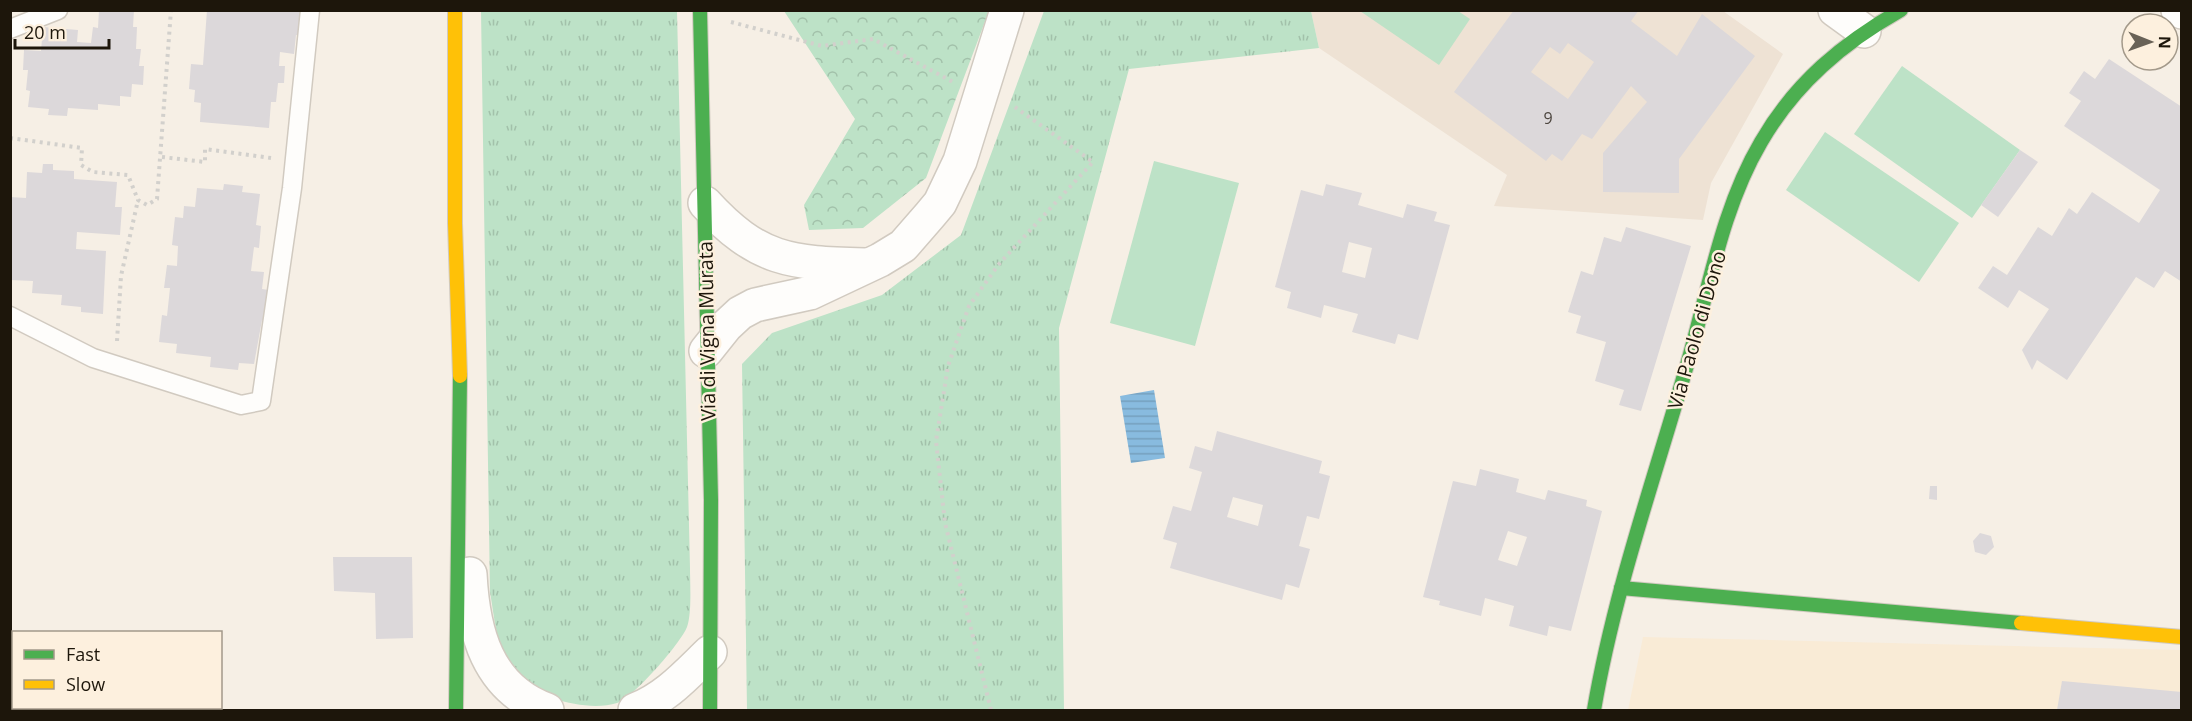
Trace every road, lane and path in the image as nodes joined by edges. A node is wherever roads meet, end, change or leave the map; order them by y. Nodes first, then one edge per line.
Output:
1 (58, 10) edge
2 (171, 10) edge
3 (310, 10) edge
4 (455, 10) edge
5 (700, 10) edge
6 (1007, 10) edge
7 (1835, 10) edge
8 (1901, 10) edge
9 (721, 19) dead end
10 (10, 29) edge
11 (1864, 31) junction
12 (980, 97) junction
13 (10, 138) edge
14 (162, 157) junction
15 (294, 161) junction
16 (138, 200) junction
17 (705, 203) junction
18 (867, 265) junction
19 (10, 316) edge
20 (706, 351) junction
21 (114, 364) junction
22 (461, 395) junction
23 (1621, 588) junction
24 (2181, 637) edge
25 (710, 652) junction
26 (456, 711) edge
27 (547, 711) edge
28 (635, 711) edge
29 (710, 711) edge
30 (991, 711) edge
31 (1594, 711) edge

1 - 10 lane
2 - 14 path
3 - 15 lane
4 - 22 main road
5 - 17 main road, Via di Vigna Murata
6 - 12 street
7 - 11 street
8 - 11 main road, Via Paolo di Dono
9 - 12 path
11 - 23 main road, Via Paolo di Dono
12 - 18 street
12 - 30 path
13 - 16 path
14 - 15 path
14 - 16 path
15 - 21 lane
16 - 21 path
17 - 18 street
17 - 20 main road, Via di Vigna Murata
18 - 20 street
19 - 21 lane
20 - 25 main road, Via di Vigna Murata
22 - 26 main road
22 - 27 street
23 - 24 main road
23 - 31 main road, Via Paolo di Dono
25 - 28 street
25 - 29 main road, Via di Vigna Murata

